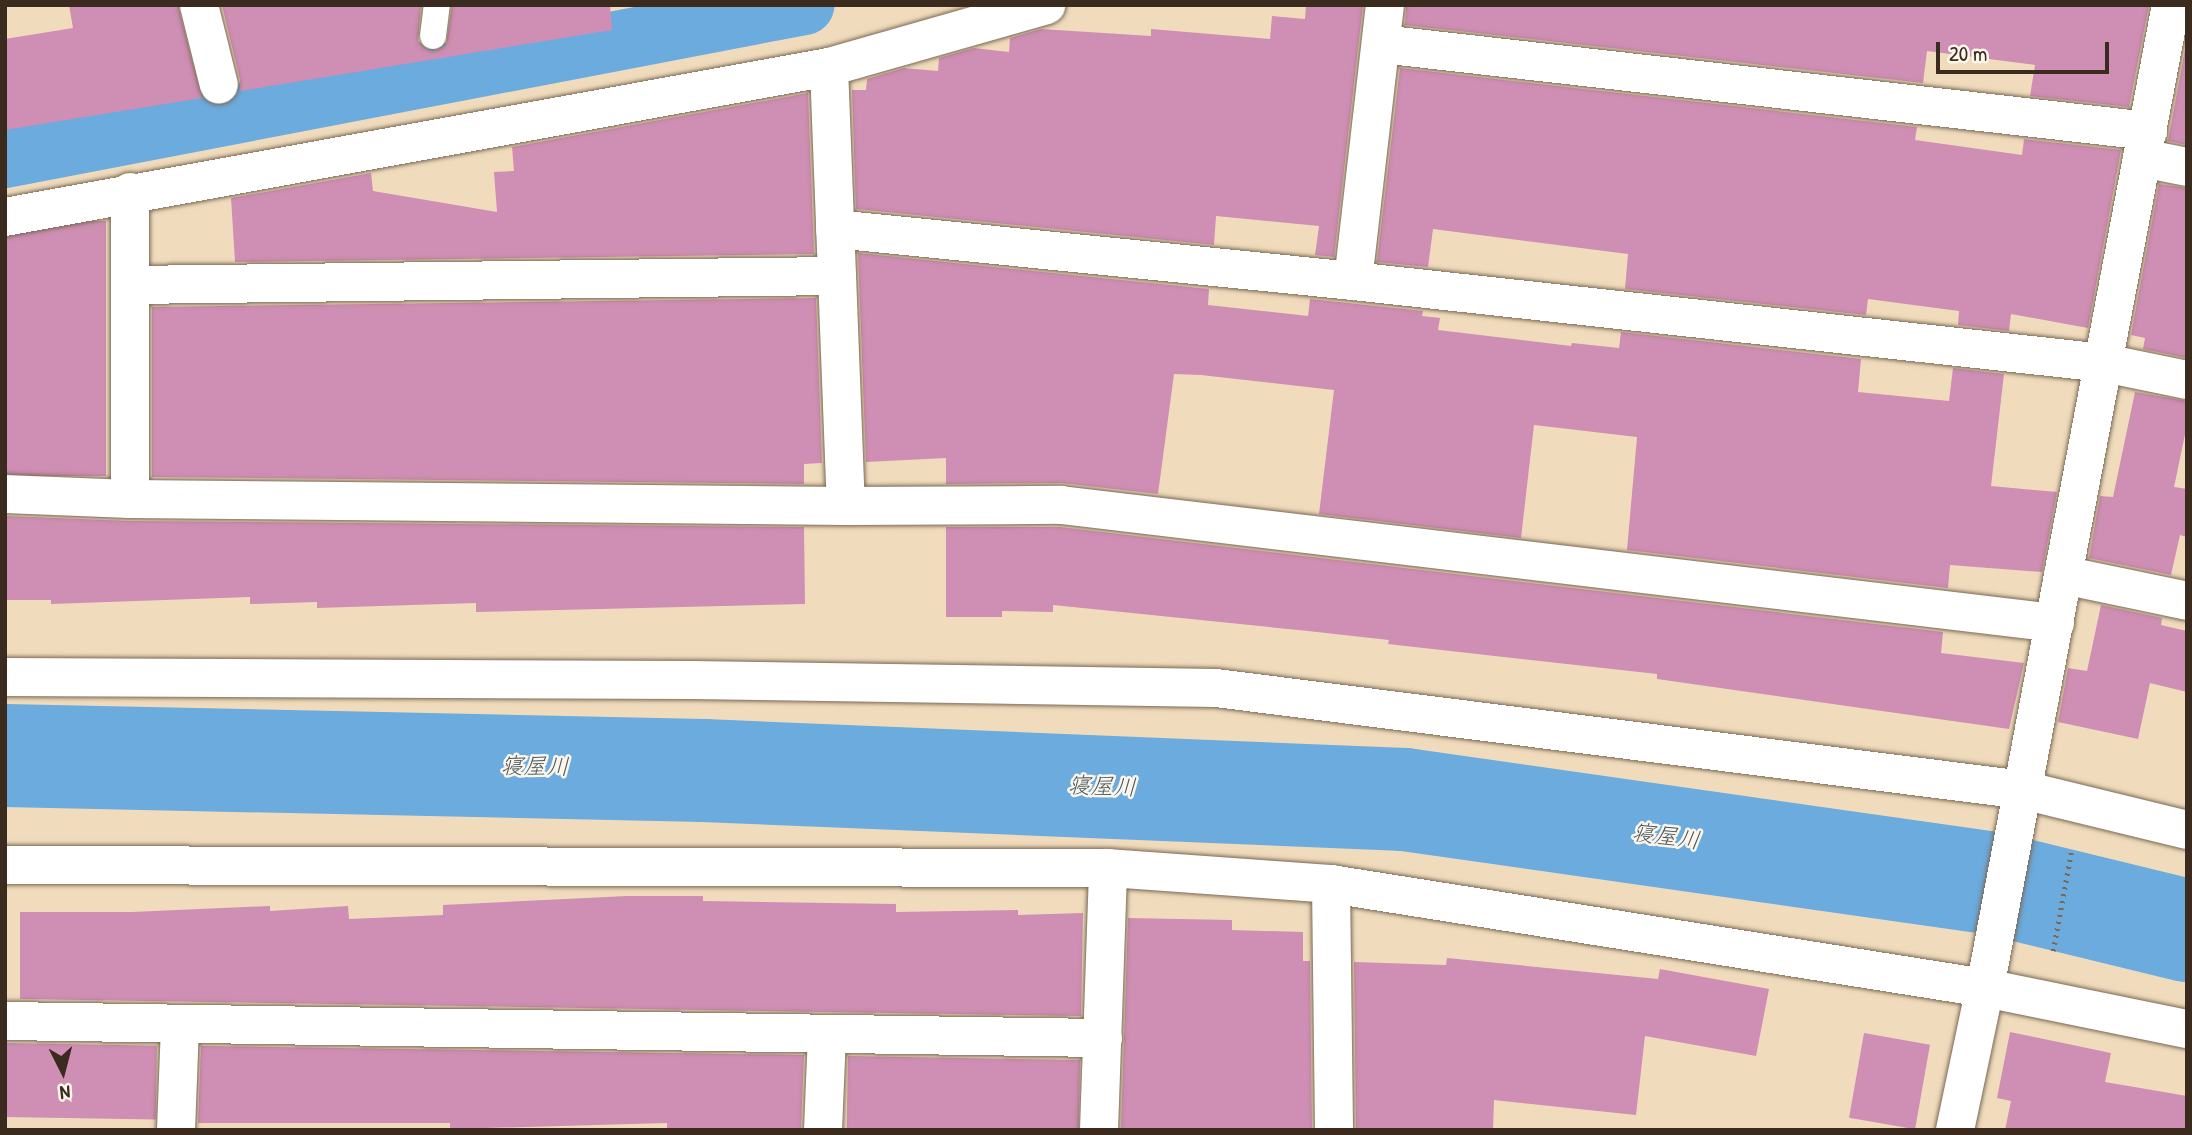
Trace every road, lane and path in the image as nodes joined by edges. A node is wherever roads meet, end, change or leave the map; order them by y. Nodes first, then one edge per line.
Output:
1 (199, 5) edge
2 (437, 5) edge
3 (1046, 5) edge
4 (1385, 5) edge
5 (2171, 5) edge
6 (433, 36) dead end
7 (1381, 44) junction
8 (829, 68) junction
9 (219, 85) dead end
10 (2145, 145) junction
11 (2187, 167) edge
12 (130, 192) junction
13 (5, 217) edge
14 (835, 229) junction
15 (836, 276) junction
16 (1353, 281) junction
17 (130, 285) junction
18 (2104, 363) junction
19 (2187, 380) edge
20 (5, 494) edge
21 (130, 499) junction
22 (846, 506) junction
23 (2063, 575) junction
24 (2187, 601) edge
25 (2055, 623) junction
26 (5, 677) edge
27 (2023, 790) junction
28 (2187, 830) edge
29 (2071, 849) dead end
30 (5, 865) edge
31 (1108, 868) junction
32 (1331, 884) junction
33 (2052, 956) dead end
34 (1985, 988) junction
35 (5, 1021) edge
36 (180, 1025) junction
37 (2187, 1029) edge
38 (827, 1035) junction
39 (1103, 1038) junction
40 (176, 1130) edge
41 (823, 1130) edge
42 (1100, 1130) edge
43 (1335, 1130) edge
44 (1955, 1130) edge

1 - 9 street
2 - 6 lane
3 - 8 street
4 - 7 street
5 - 10 street
7 - 10 street
7 - 16 street
8 - 12 street
8 - 14 street
10 - 11 street
10 - 18 street
12 - 13 street
12 - 17 street
14 - 15 street
14 - 16 street
15 - 17 street
15 - 22 street
16 - 18 street
17 - 21 street
18 - 19 street
18 - 23 street
20 - 21 street
21 - 22 street
22 - 25 street
23 - 24 street
23 - 25 street
25 - 27 street
26 - 27 street
27 - 28 street
27 - 34 street
29 - 33 path
30 - 31 street
31 - 32 street
31 - 39 street
32 - 34 street
32 - 43 street
34 - 37 street
34 - 44 street
35 - 36 street
36 - 38 street
36 - 40 street
38 - 39 street
38 - 41 street
39 - 42 street

